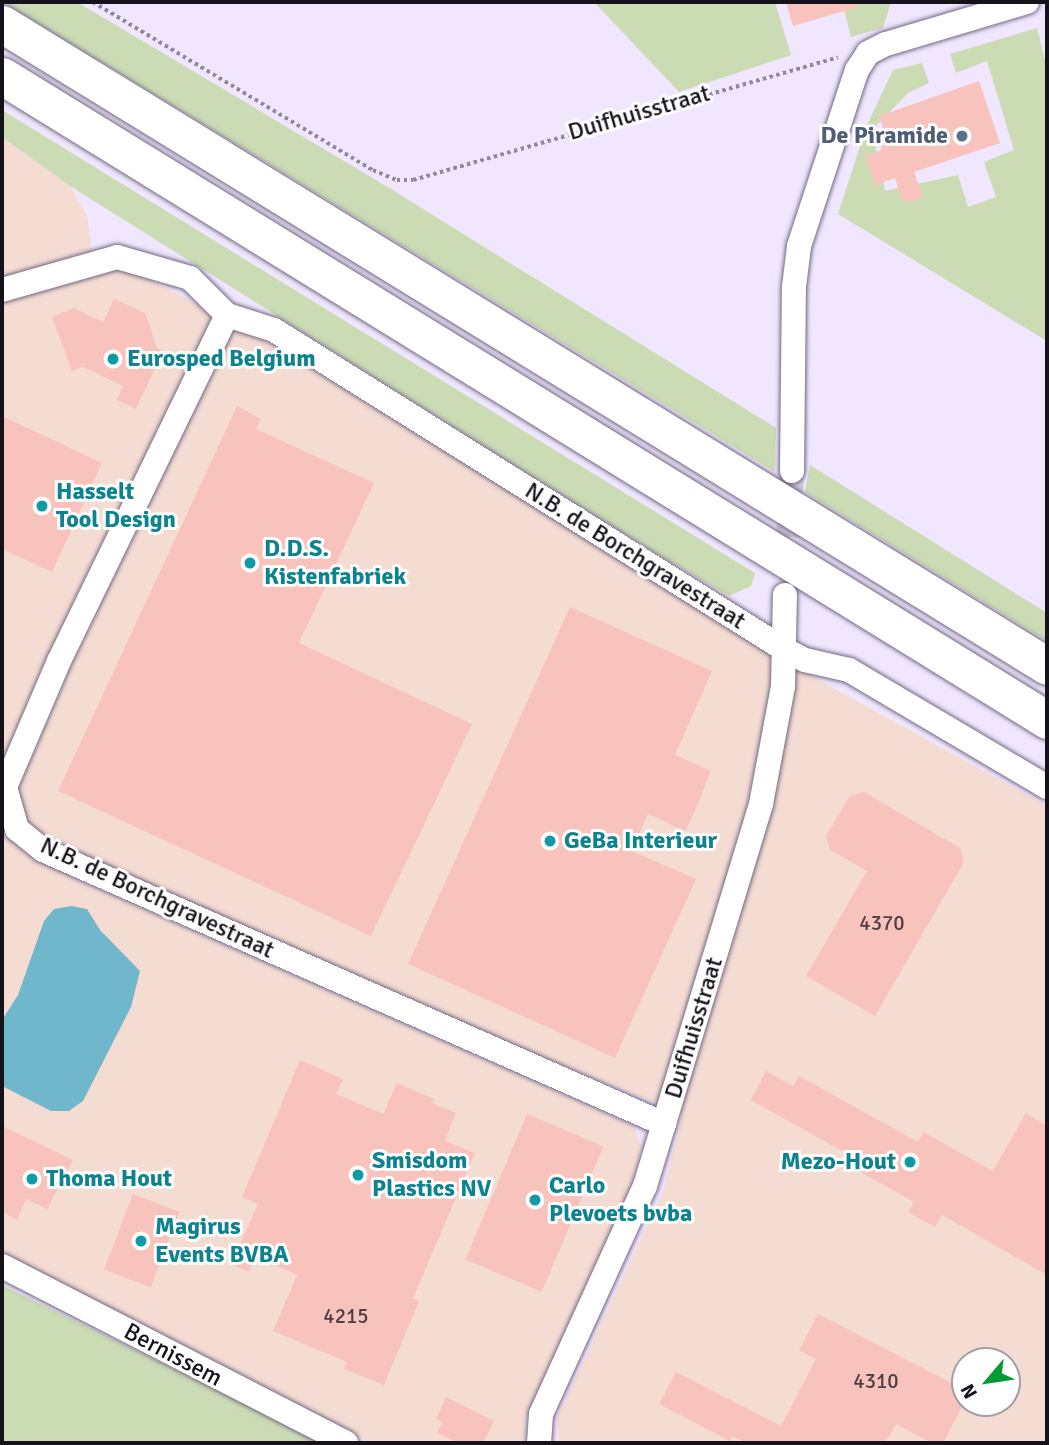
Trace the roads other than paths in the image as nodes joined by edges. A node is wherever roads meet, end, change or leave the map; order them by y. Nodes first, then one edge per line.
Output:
1 (1027, 2) edge
2 (2, 24) edge
3 (2, 76) edge
4 (2, 290) edge
5 (227, 315) junction
6 (792, 471) tunnel mouth
7 (785, 595) tunnel mouth
8 (784, 649) junction
9 (1047, 666) edge
10 (1047, 720) edge
11 (1047, 787) edge
12 (664, 1124) junction
13 (2, 1266) edge
14 (346, 1443) edge
15 (539, 1443) edge

1 - 6 street
2 - 9 highway
3 - 10 highway
4 - 5 street, N.B. de Borchgravestraat
5 - 8 street, N.B. de Borchgravestraat
5 - 12 street, N.B. de Borchgravestraat
7 - 8 street, Duifhuisstraat
8 - 11 street, N.B. de Borchgravestraat
8 - 12 street, Duifhuisstraat
12 - 15 street, Duifhuisstraat
13 - 14 street, Bernissem

